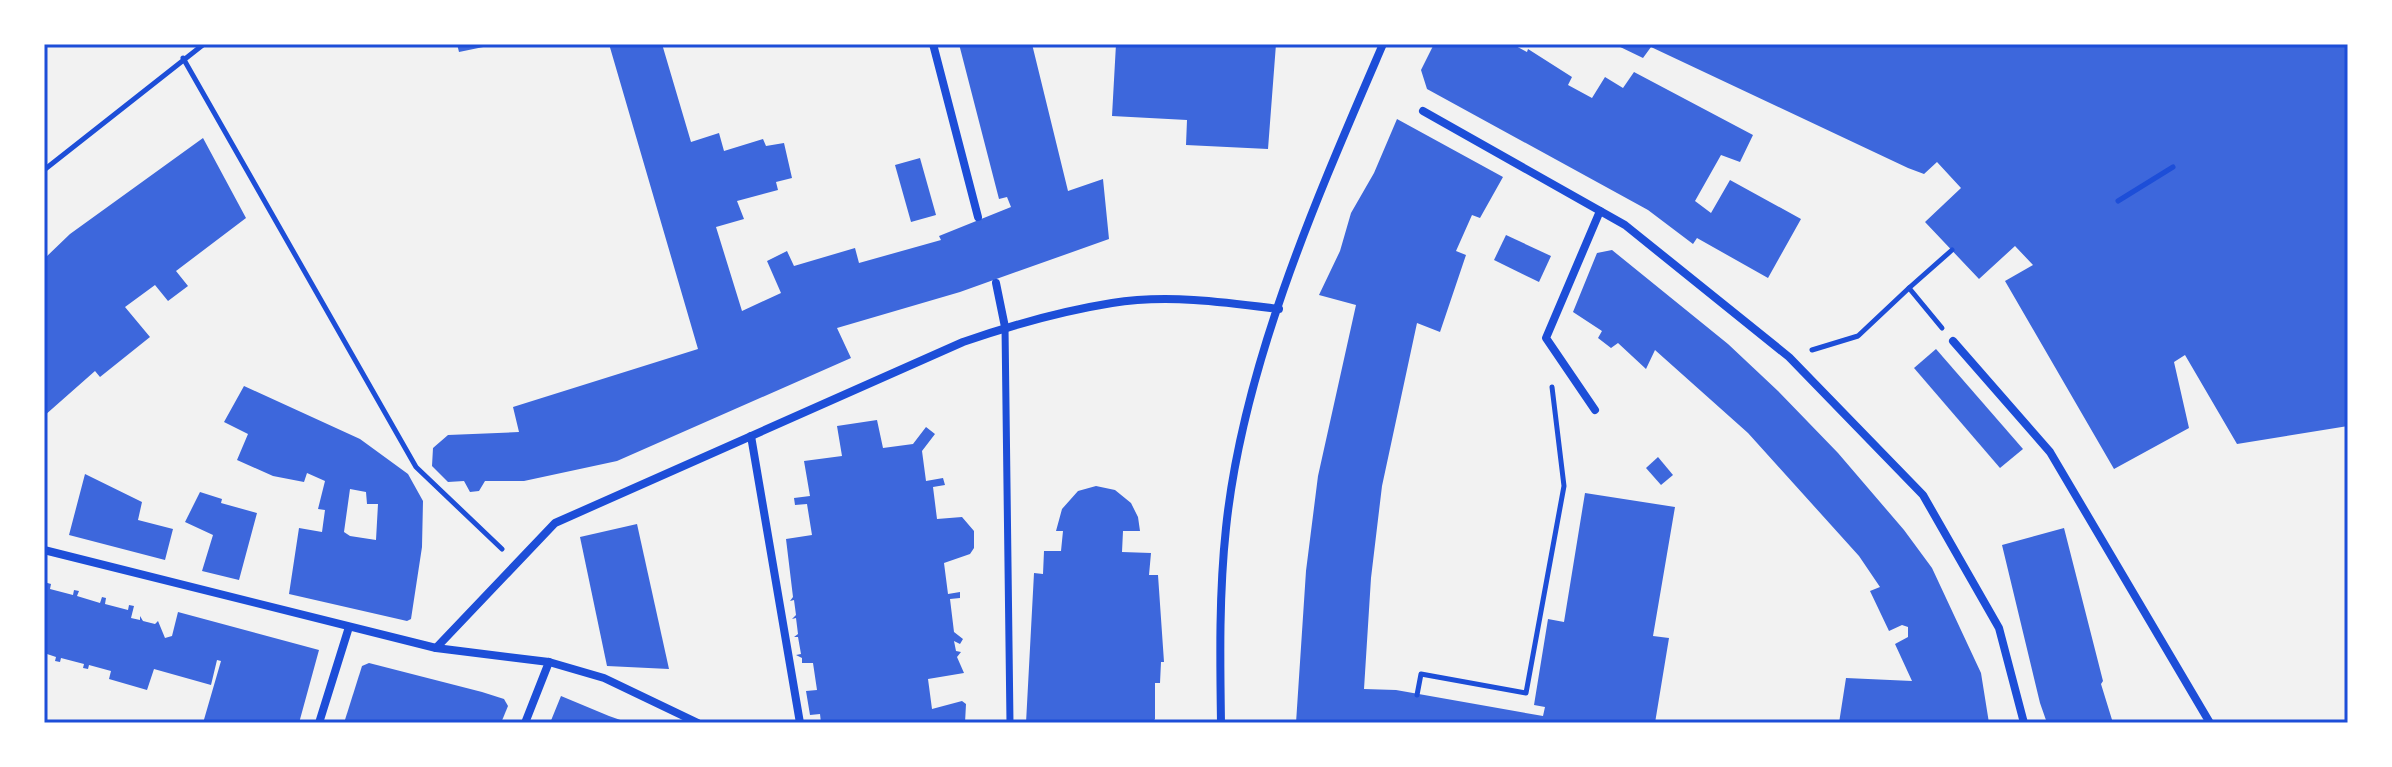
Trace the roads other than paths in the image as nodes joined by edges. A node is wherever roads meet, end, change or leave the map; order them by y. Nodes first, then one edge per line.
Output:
1 (933, 44) edge
2 (1383, 44) edge
3 (1423, 111) dead end
4 (1600, 211) junction
5 (978, 217) dead end
6 (996, 283) dead end
7 (1279, 309) junction
8 (1005, 327) junction
9 (1953, 341) road end
10 (1595, 410) dead end
11 (751, 436) junction
12 (44, 550) edge
13 (349, 627) junction
14 (436, 648) junction
15 (549, 662) junction
16 (319, 723) edge
17 (525, 723) edge
18 (698, 723) edge
19 (800, 723) edge
20 (1010, 723) edge
21 (1221, 723) edge
22 (2024, 723) edge
23 (2210, 723) edge

1 - 5 street
2 - 7 street
3 - 4 street
4 - 10 street
4 - 22 street
6 - 8 street
7 - 8 street
7 - 21 street
8 - 11 street
8 - 20 street
9 - 23 street
11 - 14 street
11 - 19 street
12 - 13 street
13 - 14 street
13 - 16 street
14 - 15 street
15 - 17 street
15 - 18 street

